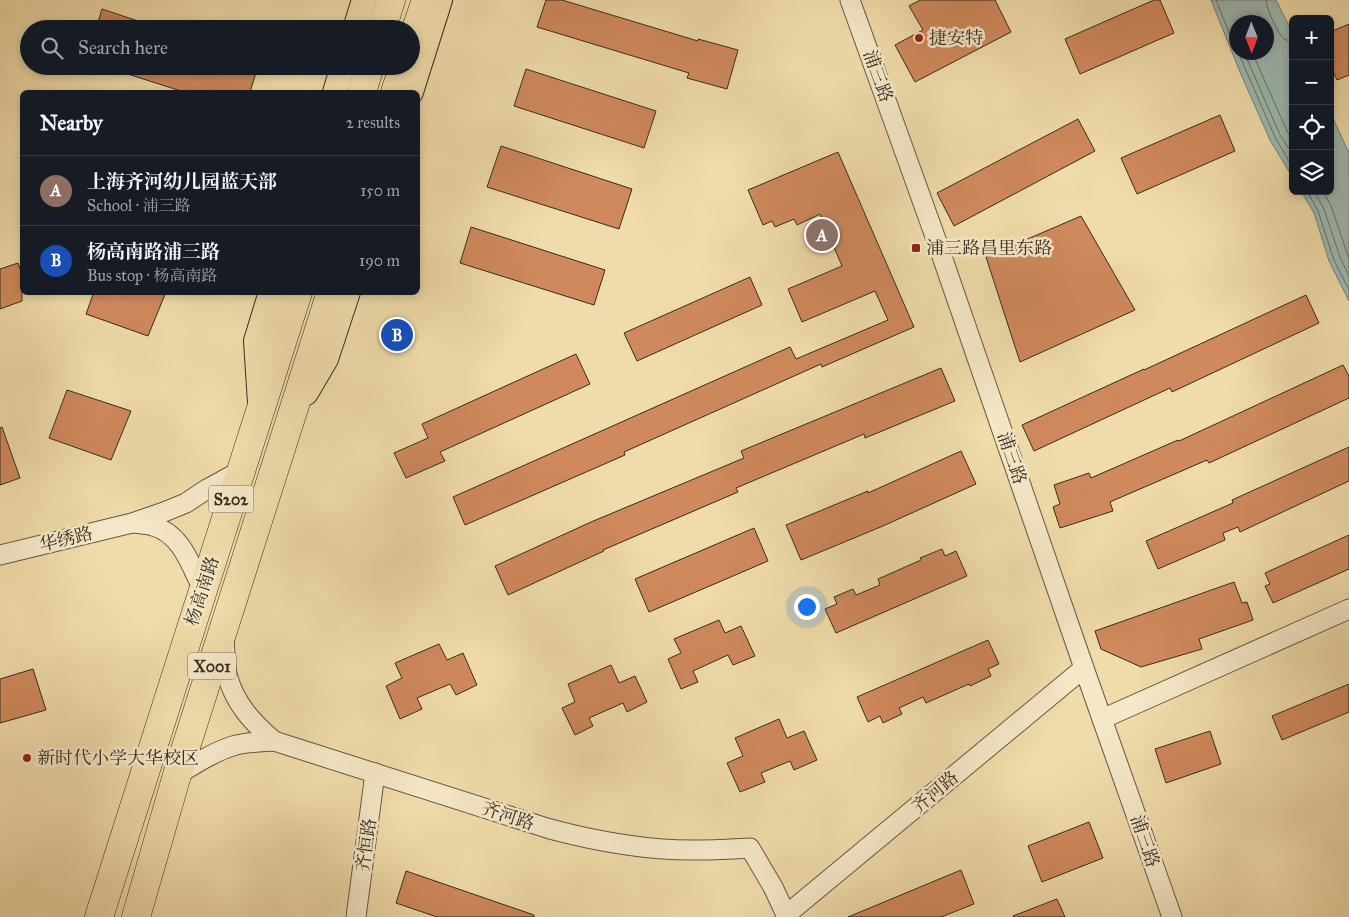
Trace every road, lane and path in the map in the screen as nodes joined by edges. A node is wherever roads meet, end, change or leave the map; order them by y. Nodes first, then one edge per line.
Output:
1 (364, 0) edge
2 (391, 0) edge
3 (426, 0) edge
4 (440, 0) edge
5 (850, 0) edge
6 (358, 20) edge
7 (385, 20) edge
8 (419, 20) edge
9 (420, 63) edge
10 (340, 75) edge
11 (401, 75) edge
12 (416, 75) edge
13 (336, 90) edge
14 (396, 90) edge
15 (412, 90) edge
16 (270, 295) edge
17 (297, 295) edge
18 (330, 295) edge
19 (347, 295) edge
20 (260, 408) junction
21 (292, 416) junction
22 (240, 471) junction
23 (132, 522) junction
24 (0, 555) edge
25 (202, 590) junction
26 (1349, 609) edge
27 (223, 630) junction
28 (1084, 668) junction
29 (1102, 719) junction
30 (274, 741) junction
31 (375, 774) junction
32 (177, 775) junction
33 (786, 916) edge
34 (99, 917) edge
35 (136, 917) edge
36 (356, 917) edge
37 (1172, 917) edge

1 - 6 main road
2 - 7 highway
3 - 8 highway
4 - 9 main road
5 - 28 street, 浦三路
10 - 13 main road
11 - 14 highway
12 - 15 main road
16 - 20 main road, 杨高南路
17 - 20 highway, 杨高南路
18 - 21 highway, 杨高南路 / X001
19 - 21 main road, 杨高南路 / X001
20 - 22 highway, 杨高南路 / S202
21 - 27 highway, 杨高南路 / X001
22 - 23 street, 华绣路
22 - 25 highway, 杨高南路 / S202
23 - 24 street, 华绣路
23 - 25 street, 华绣路
25 - 34 highway, 杨高南路 / X001
26 - 29 street
27 - 30 street, 齐河路
27 - 32 highway, 杨高南路 / X001
28 - 29 street, 浦三路
28 - 33 street, 齐河路
29 - 37 street, 浦三路
30 - 31 street, 齐河路
30 - 32 street, 齐河路
31 - 33 street, 齐河路
31 - 36 street, 齐恒路
32 - 35 highway, 杨高南路 / X001

